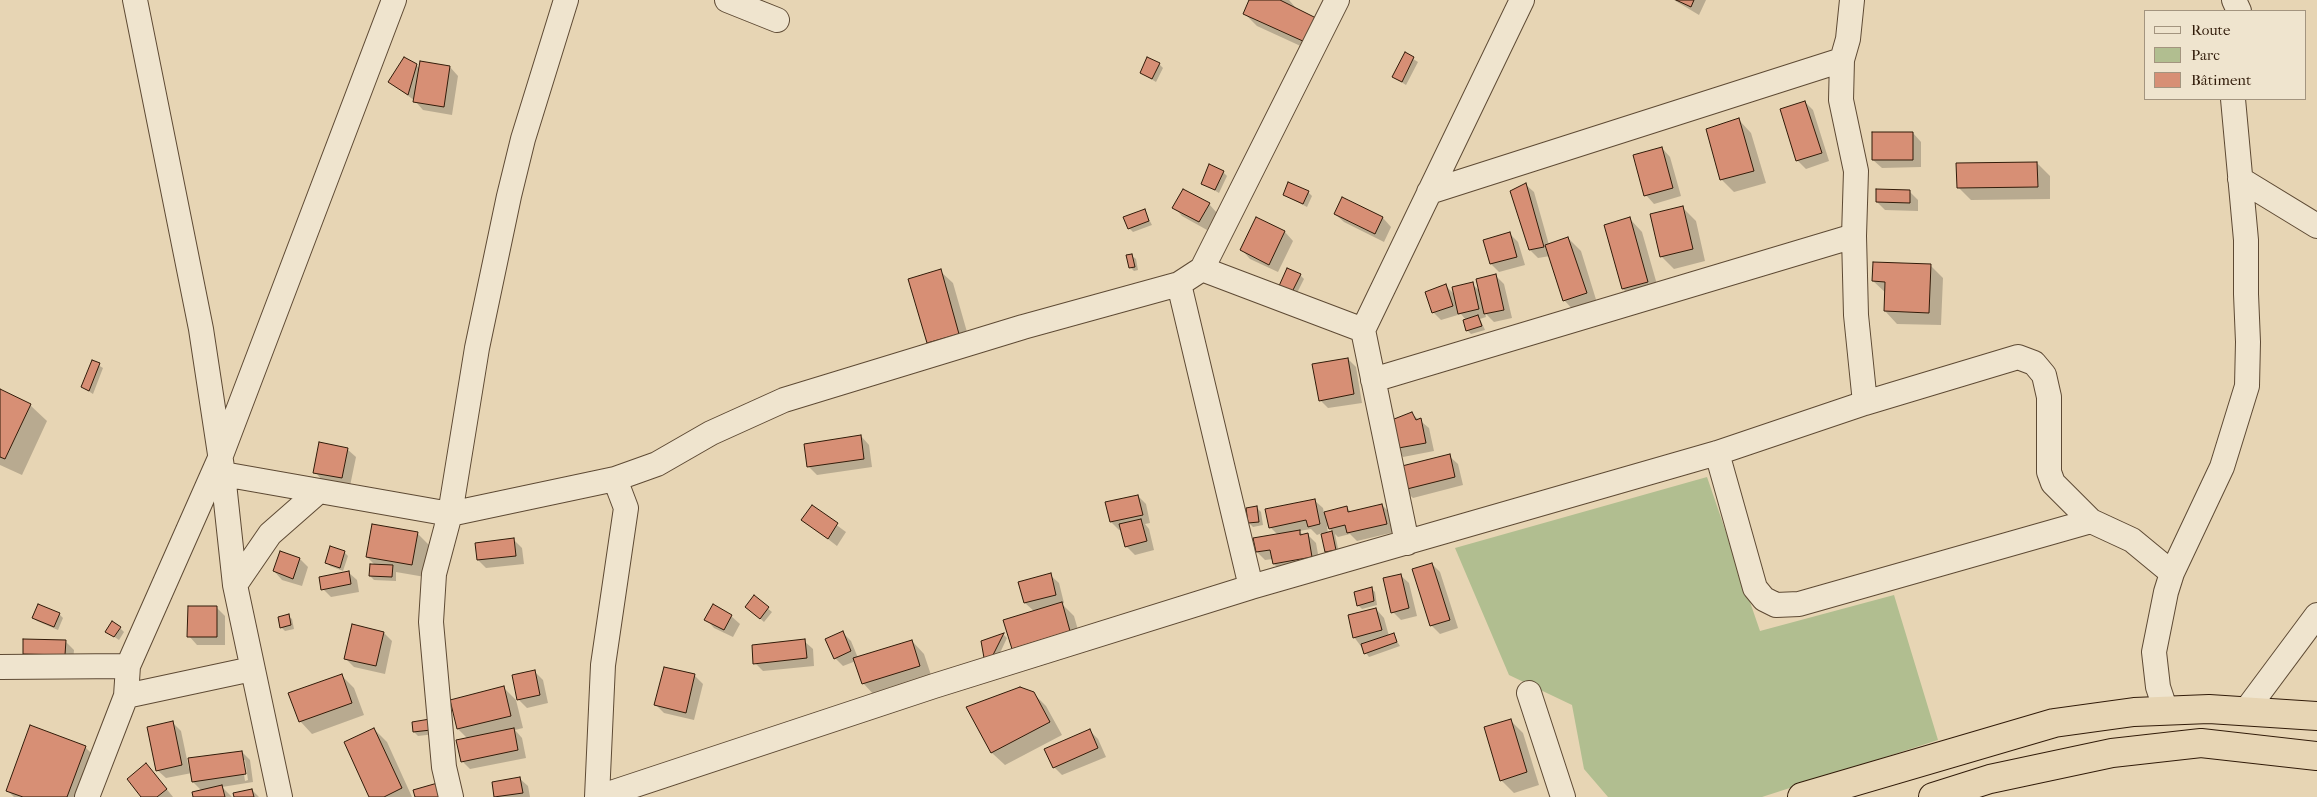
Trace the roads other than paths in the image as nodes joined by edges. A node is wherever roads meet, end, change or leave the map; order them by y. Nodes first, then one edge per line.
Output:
1 (135, 0) edge
2 (394, 0) edge
3 (566, 0) edge
4 (727, 0) edge
5 (1337, 0) edge
6 (1522, 0) edge
7 (1852, 0) edge
8 (777, 20) dead end
9 (1842, 60) junction
10 (2233, 100) edge
11 (2240, 179) junction
12 (1429, 192) junction
13 (2317, 226) edge
14 (1854, 236) junction
15 (1202, 269) junction
16 (1179, 284) junction
17 (1363, 330) junction
18 (1373, 380) junction
19 (1865, 403) junction
20 (1717, 453) junction
21 (222, 466) junction
22 (615, 479) junction
23 (319, 491) junction
24 (450, 514) junction
25 (2091, 521) junction
26 (1407, 543) junction
27 (2172, 573) junction
28 (235, 585) junction
29 (1250, 587) junction
30 (2317, 615) edge
31 (128, 666) junction
32 (0, 667) edge
33 (252, 669) junction
34 (1528, 693) dead end
35 (126, 696) junction
36 (2166, 711) junction
37 (2244, 713) junction
38 (2317, 716) edge
39 (2317, 756) edge
40 (87, 797) edge
41 (280, 797) edge
42 (451, 797) edge
43 (598, 797) edge
44 (1563, 797) edge
45 (1802, 797) edge
46 (1933, 797) edge

1 - 21 street
2 - 21 street
3 - 24 street
4 - 8 street
5 - 15 street
6 - 12 street
7 - 9 street
9 - 12 street
9 - 14 street
10 - 11 street
11 - 13 street
11 - 27 street
12 - 17 street
14 - 18 street
14 - 19 street
15 - 16 street
15 - 17 street
16 - 22 street
16 - 29 street
17 - 18 street
18 - 26 street
19 - 20 street
19 - 25 street
20 - 25 street
20 - 26 street
21 - 23 street
21 - 28 street
21 - 31 street
22 - 24 street
22 - 43 street
23 - 24 street
23 - 28 street
24 - 42 street
25 - 27 street
26 - 29 street
27 - 36 street
28 - 33 street
29 - 43 street
30 - 37 street
31 - 32 street
31 - 35 street
33 - 35 street
33 - 41 street
34 - 44 street
35 - 40 street
36 - 37 highway
36 - 45 highway
37 - 38 highway
39 - 46 highway

